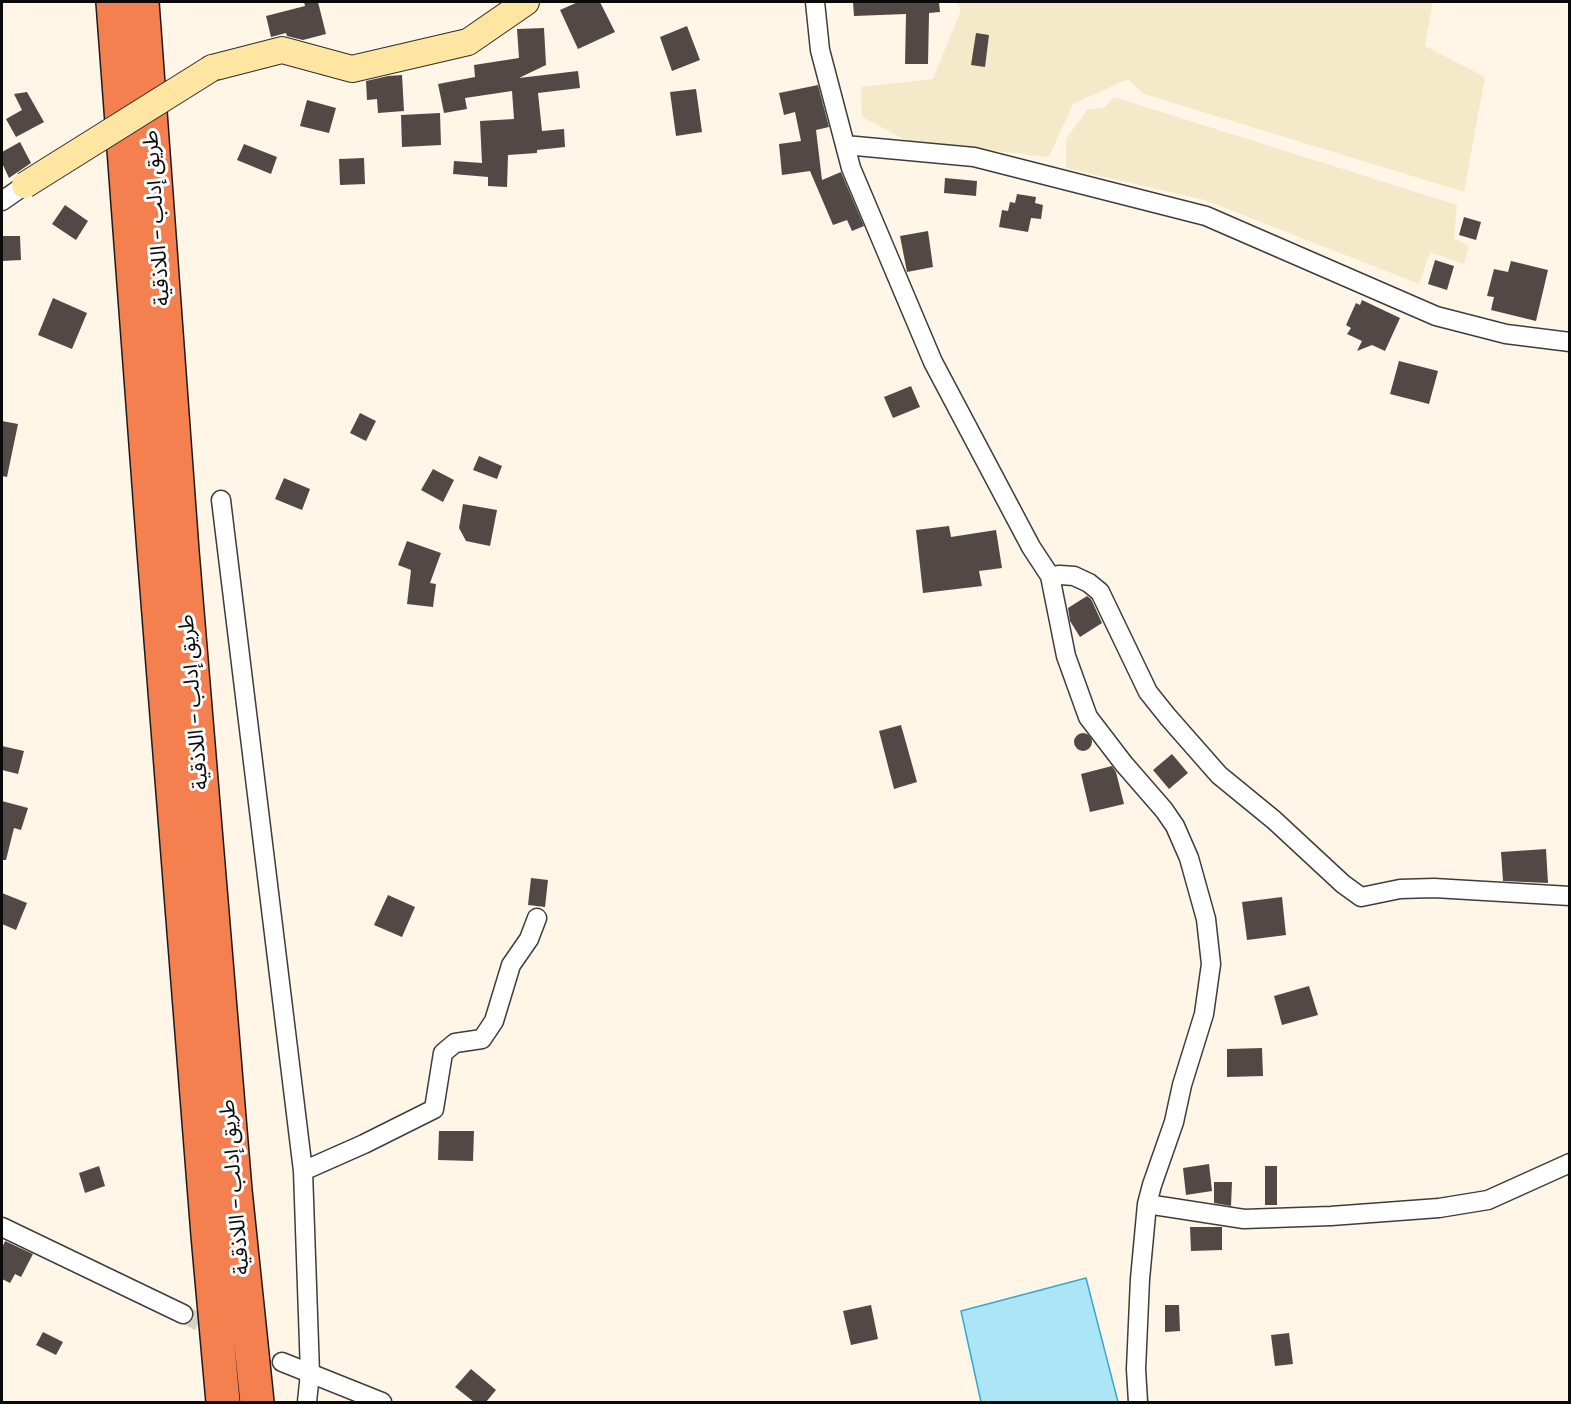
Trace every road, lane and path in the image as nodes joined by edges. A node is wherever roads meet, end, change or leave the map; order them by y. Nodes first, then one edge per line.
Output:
1 (113, 2) edge
2 (141, 2) edge
3 (526, 2) edge
4 (815, 2) edge
5 (845, 145) junction
6 (25, 185) joint
7 (2, 201) edge
8 (1569, 342) edge
9 (221, 500) dead end
10 (1050, 576) junction
11 (1569, 896) edge
12 (537, 918) dead end
13 (1569, 1162) edge
14 (303, 1171) junction
15 (1147, 1204) junction
16 (2, 1227) edge
17 (183, 1314) tunnel mouth
18 (282, 1362) dead end
19 (310, 1373) junction
20 (224, 1402) edge
21 (256, 1402) edge
22 (307, 1402) edge
23 (382, 1402) edge
24 (1138, 1402) edge

1 - 20 highway, طريق إدلب - اللاذقية
2 - 21 highway, طريق إدلب - اللاذقية
3 - 6 street, bridge
4 - 5 street
5 - 8 street
5 - 10 street
6 - 7 street
9 - 14 street
10 - 11 street
10 - 15 street
12 - 14 street
13 - 15 street
14 - 19 street
15 - 24 street
16 - 17 street
18 - 19 street
19 - 22 street
19 - 23 street

